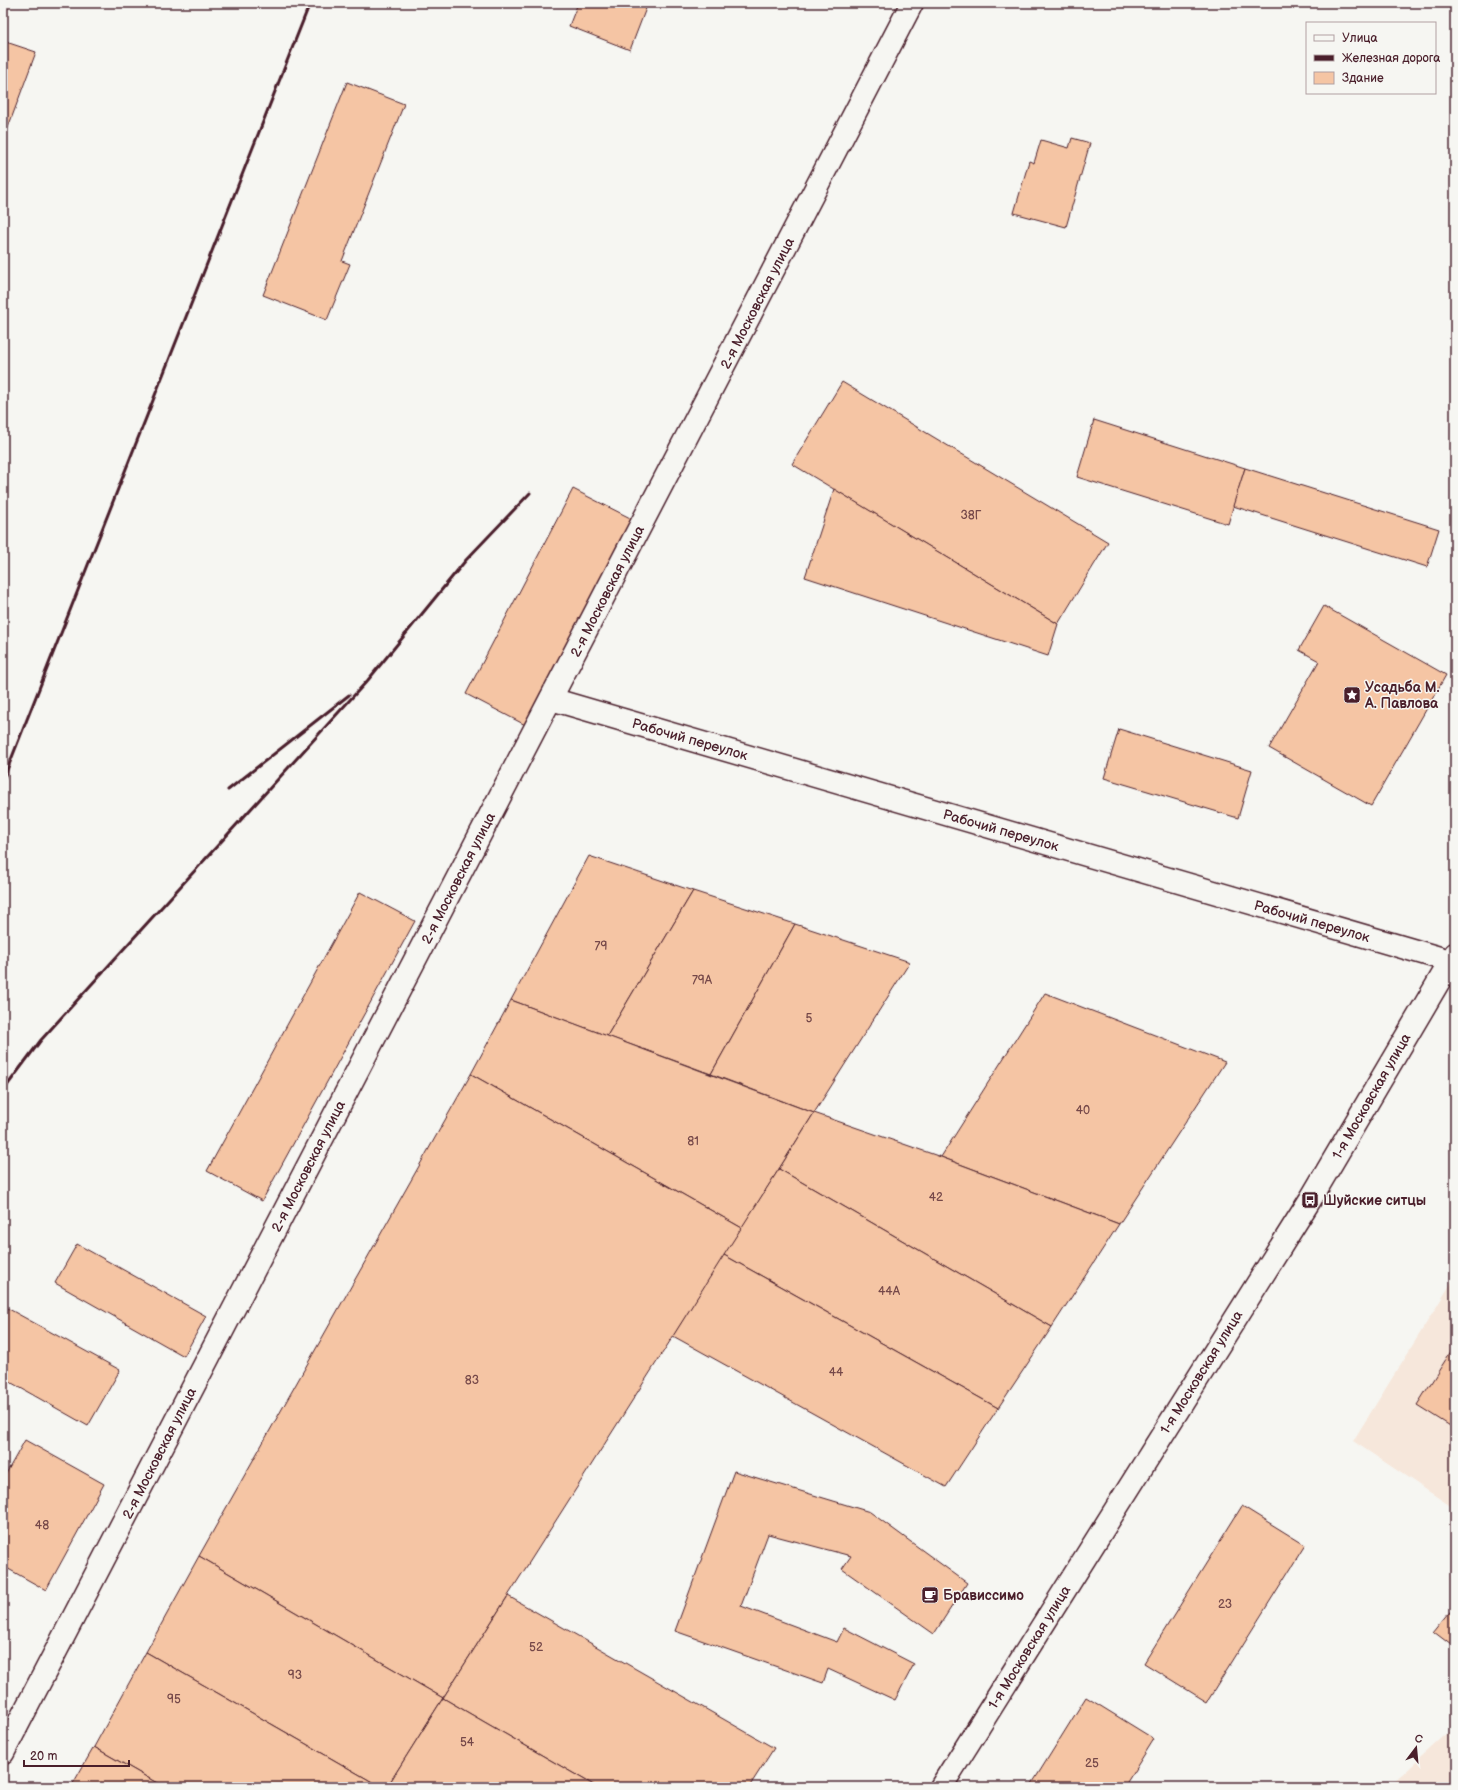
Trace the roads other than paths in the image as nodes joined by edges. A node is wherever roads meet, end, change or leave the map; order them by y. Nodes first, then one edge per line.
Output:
1 (912, 3) edge
2 (551, 699) junction
3 (1453, 958) edge
4 (3, 1753) edge
5 (941, 1787) edge

1 - 2 street, 2-я Московская улица
2 - 3 street, Рабочий переулок
2 - 4 street, 2-я Московская улица
3 - 5 street, 1-я Московская улица

